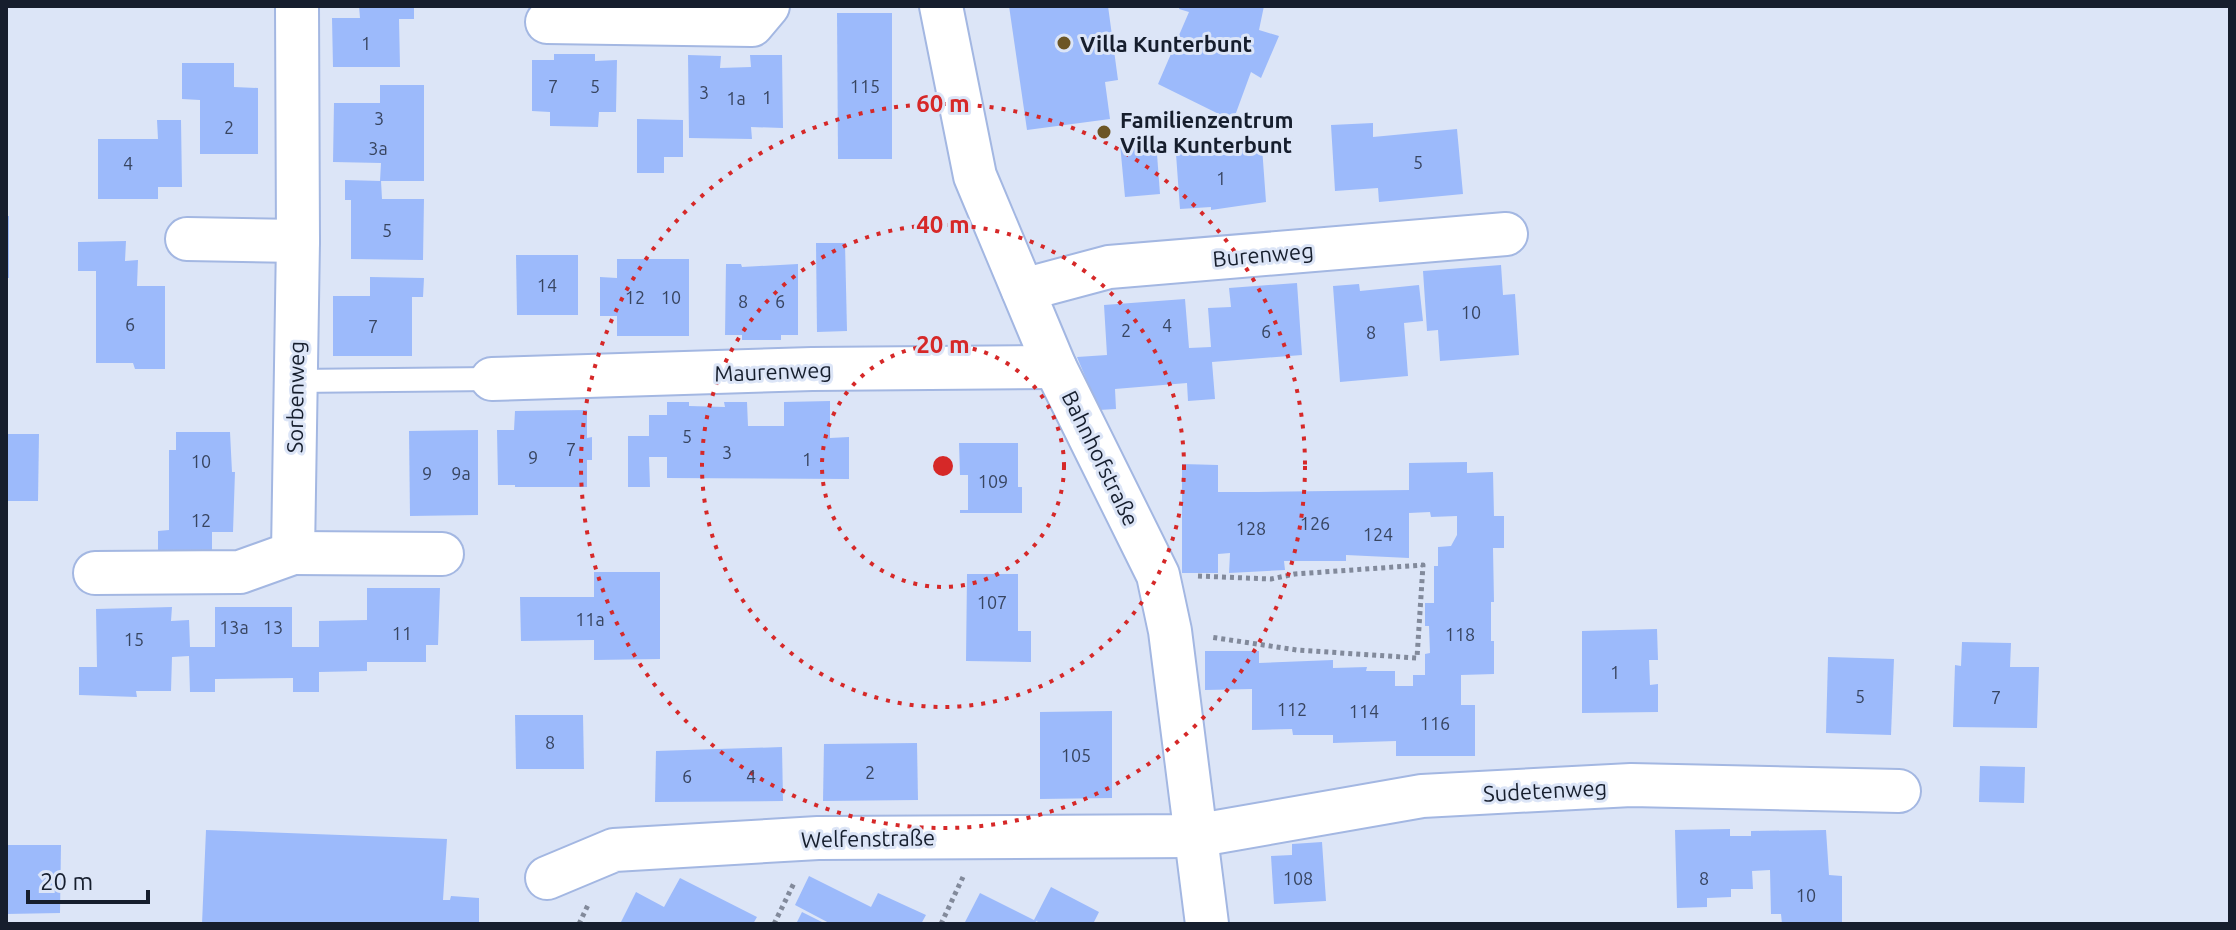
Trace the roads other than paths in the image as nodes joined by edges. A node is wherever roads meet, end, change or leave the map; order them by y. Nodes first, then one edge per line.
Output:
1 (297, 6) edge
2 (768, 6) edge
3 (941, 6) edge
4 (547, 22) dead end
5 (1506, 234) dead end
6 (187, 239) dead end
7 (298, 241) junction
8 (1023, 290) junction
9 (1055, 367) junction
10 (492, 379) joint
11 (295, 381) junction
12 (293, 553) junction
13 (442, 554) dead end
14 (95, 573) dead end
15 (1899, 791) dead end
16 (1194, 836) junction
17 (547, 878) dead end
18 (1207, 924) edge

1 - 7 street, Sorbenweg
2 - 4 street
3 - 8 street, Bahnhofstraße
5 - 8 street, Burenweg
6 - 7 street
7 - 11 street, Sorbenweg
8 - 9 street, Bahnhofstraße
9 - 10 street, Maurenweg
9 - 16 street, Bahnhofstraße
10 - 11 lane
11 - 12 street, Sorbenweg
12 - 13 street
12 - 14 street
15 - 16 street, Sudetenweg
16 - 17 street, Welfenstraße
16 - 18 street, Bahnhofstraße

